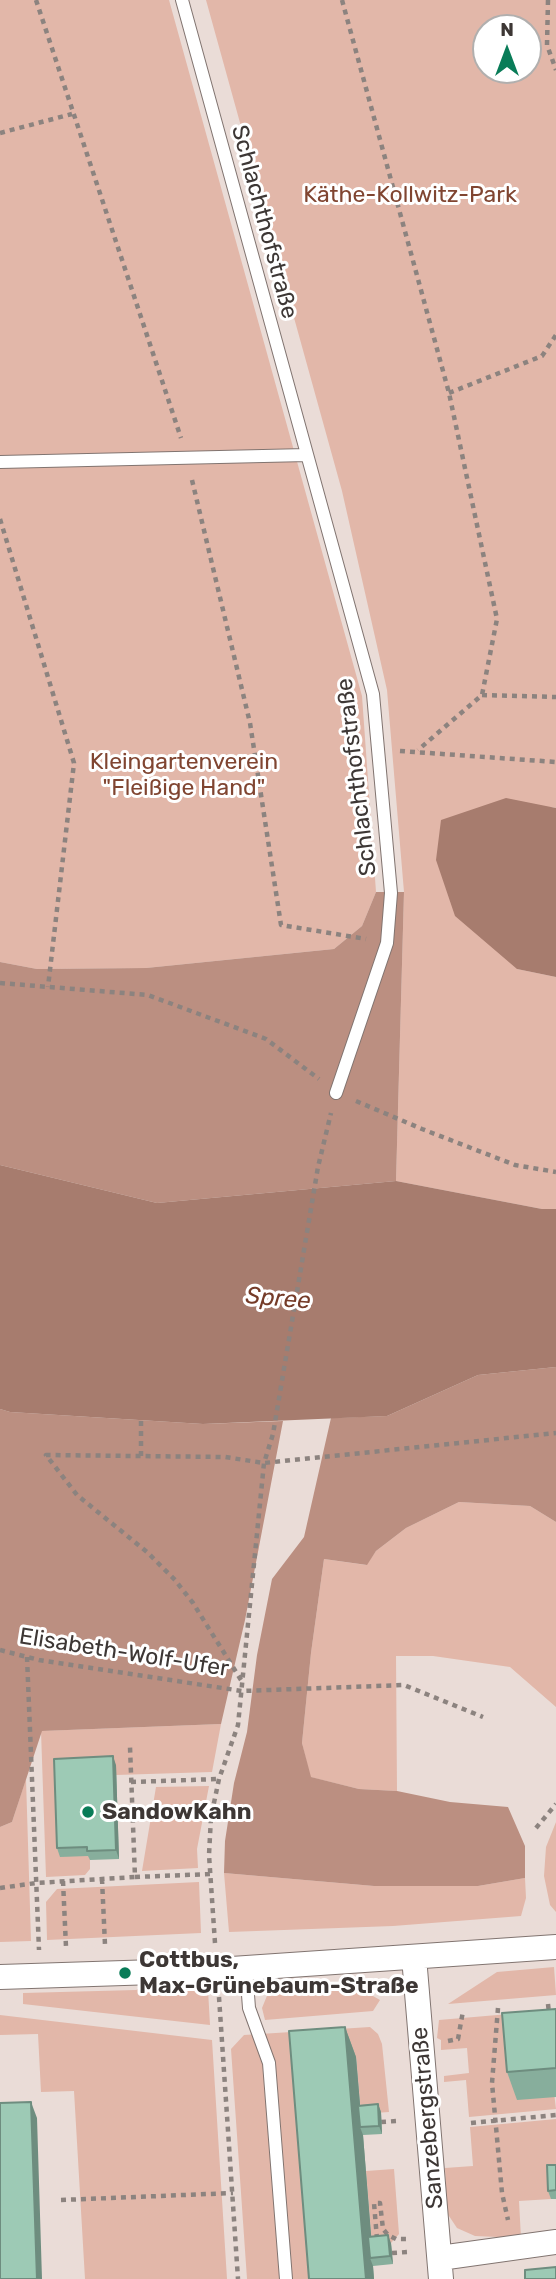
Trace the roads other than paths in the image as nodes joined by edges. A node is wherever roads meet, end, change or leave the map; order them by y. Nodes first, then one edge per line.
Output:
1 (182, 0) edge
2 (307, 456) junction
3 (0, 462) edge
4 (336, 1093) road end
5 (556, 1947) edge
6 (414, 1957) junction
7 (246, 1968) junction
8 (0, 1977) edge
9 (556, 2242) edge
10 (441, 2269) edge
11 (286, 2279) edge

1 - 2 lane, Schlachthofstraße
2 - 3 lane
2 - 4 lane, Schlachthofstraße
5 - 6 street
6 - 7 street
6 - 10 street, Sanzebergstraße
7 - 8 street
7 - 11 lane
9 - 10 street

